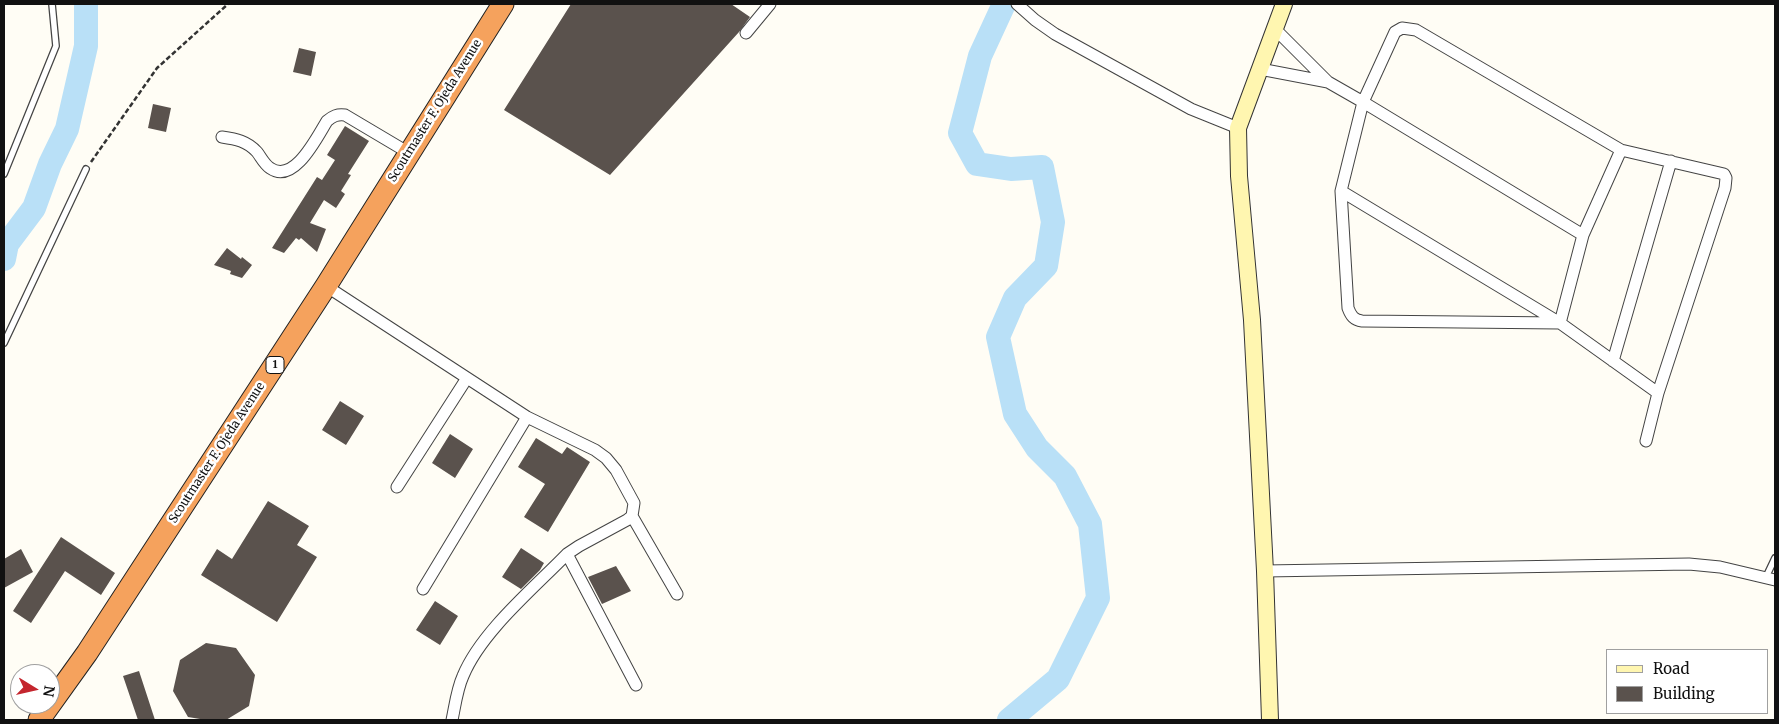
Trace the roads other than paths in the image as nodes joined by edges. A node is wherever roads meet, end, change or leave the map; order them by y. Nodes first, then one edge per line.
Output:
1 (52, 4) edge
2 (502, 4) edge
3 (770, 4) edge
4 (1017, 4) edge
5 (1284, 4) edge
6 (1275, 29) junction
7 (746, 33) dead end
8 (1260, 69) junction
9 (1328, 82) junction
10 (1363, 102) junction
11 (1238, 128) junction
12 (222, 137) dead end
13 (1620, 150) junction
14 (409, 153) junction
15 (1672, 161) junction
16 (86, 169) road end
17 (4, 174) edge
18 (1341, 191) junction
19 (1583, 235) junction
20 (326, 286) junction
21 (1560, 323) junction
22 (4, 343) edge
23 (1613, 361) junction
24 (467, 378) junction
25 (1658, 393) junction
26 (527, 417) junction
27 (1646, 441) dead end
28 (396, 487) dead end
29 (632, 516) junction
30 (567, 554) junction
31 (1775, 558) edge
32 (1265, 571) junction
33 (1771, 579) edge
34 (423, 589) dead end
35 (677, 594) dead end
36 (636, 685) dead end
37 (39, 720) edge
38 (452, 720) edge
39 (1270, 720) edge

1 - 17 lane
2 - 14 highway, Scoutmaster F. Ojeda Avenue / 1
3 - 7 street
4 - 11 street
5 - 6 street
6 - 8 street
6 - 9 street
8 - 9 street
8 - 11 street
9 - 10 street
10 - 13 street
10 - 18 street
10 - 19 street
11 - 32 street
12 - 14 street
13 - 15 street
13 - 19 street
14 - 20 highway, Scoutmaster F. Ojeda Avenue / 1
15 - 23 street
15 - 25 street
16 - 22 lane
18 - 21 street
18 - 21 street
19 - 21 street
20 - 24 street
20 - 37 highway, Scoutmaster F. Ojeda Avenue / 1
21 - 23 street
23 - 25 street
24 - 26 street
24 - 28 street
25 - 27 street
26 - 29 street
26 - 34 street
29 - 30 street
29 - 35 street
30 - 36 street
30 - 38 street
31 - 33 lane
32 - 33 street
32 - 39 street

